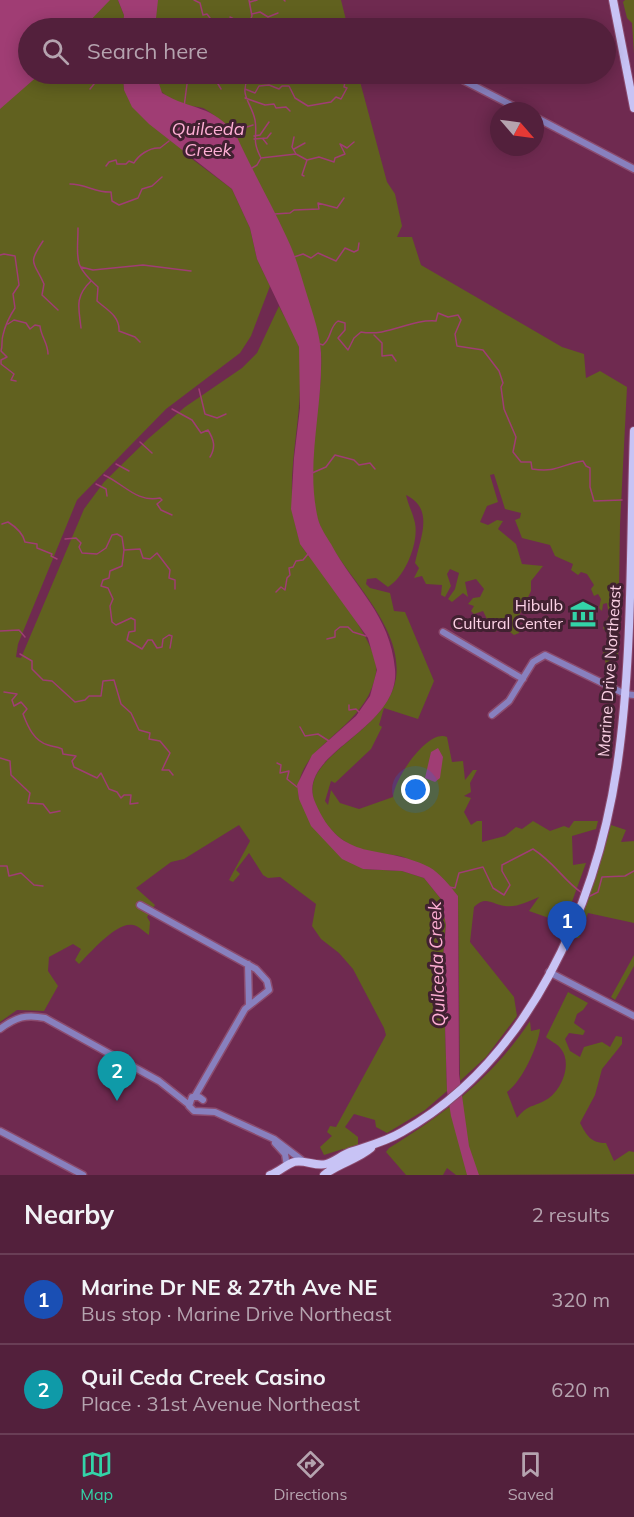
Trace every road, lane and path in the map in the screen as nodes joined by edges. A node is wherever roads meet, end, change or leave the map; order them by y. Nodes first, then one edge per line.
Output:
1 (613, 0) edge
2 (470, 84) edge
3 (505, 102) edge
4 (634, 108) edge
5 (544, 122) edge
6 (634, 169) edge
7 (634, 431) edge
8 (631, 594) edge
9 (443, 632) dead end
10 (522, 679) junction
11 (625, 694) junction
12 (634, 695) edge
13 (492, 715) dead end
14 (140, 905) dead end
15 (248, 964) junction
16 (549, 972) junction
17 (249, 1005) junction
18 (634, 1016) edge
19 (0, 1029) edge
20 (206, 1079) junction
21 (159, 1081) junction
22 (195, 1096) junction
23 (203, 1101) junction
24 (188, 1104) junction
25 (199, 1110) junction
26 (233, 1120) junction
27 (0, 1131) edge
28 (268, 1137) junction
29 (372, 1147) junction
30 (303, 1161) junction
31 (312, 1162) junction
32 (286, 1170) edge
33 (83, 1175) edge
34 (270, 1175) edge
35 (319, 1175) edge
36 (324, 1175) edge

1 - 4 main road
2 - 3 street
5 - 6 street
7 - 8 main road, Marine Drive Northeast
8 - 11 main road, Marine Drive Northeast
9 - 10 street
10 - 11 street
10 - 13 street
11 - 12 street
11 - 16 main road, Marine Drive Northeast
14 - 15 street
15 - 17 street
15 - 17 street
16 - 18 street
16 - 29 main road, Marine Drive Northeast
17 - 20 street
19 - 21 street
20 - 22 street
20 - 23 street
21 - 22 street
21 - 24 street
22 - 23 street
22 - 24 street
23 - 25 street
23 - 26 street
24 - 25 street
25 - 26 street
26 - 28 street
27 - 33 street
28 - 30 street
28 - 32 street
29 - 31 main road, Marine Drive Northeast
29 - 36 main road, Marine Drive Northeast
30 - 31 main road, Marine Drive Northeast
30 - 32 main road
31 - 35 main road
32 - 34 main road

